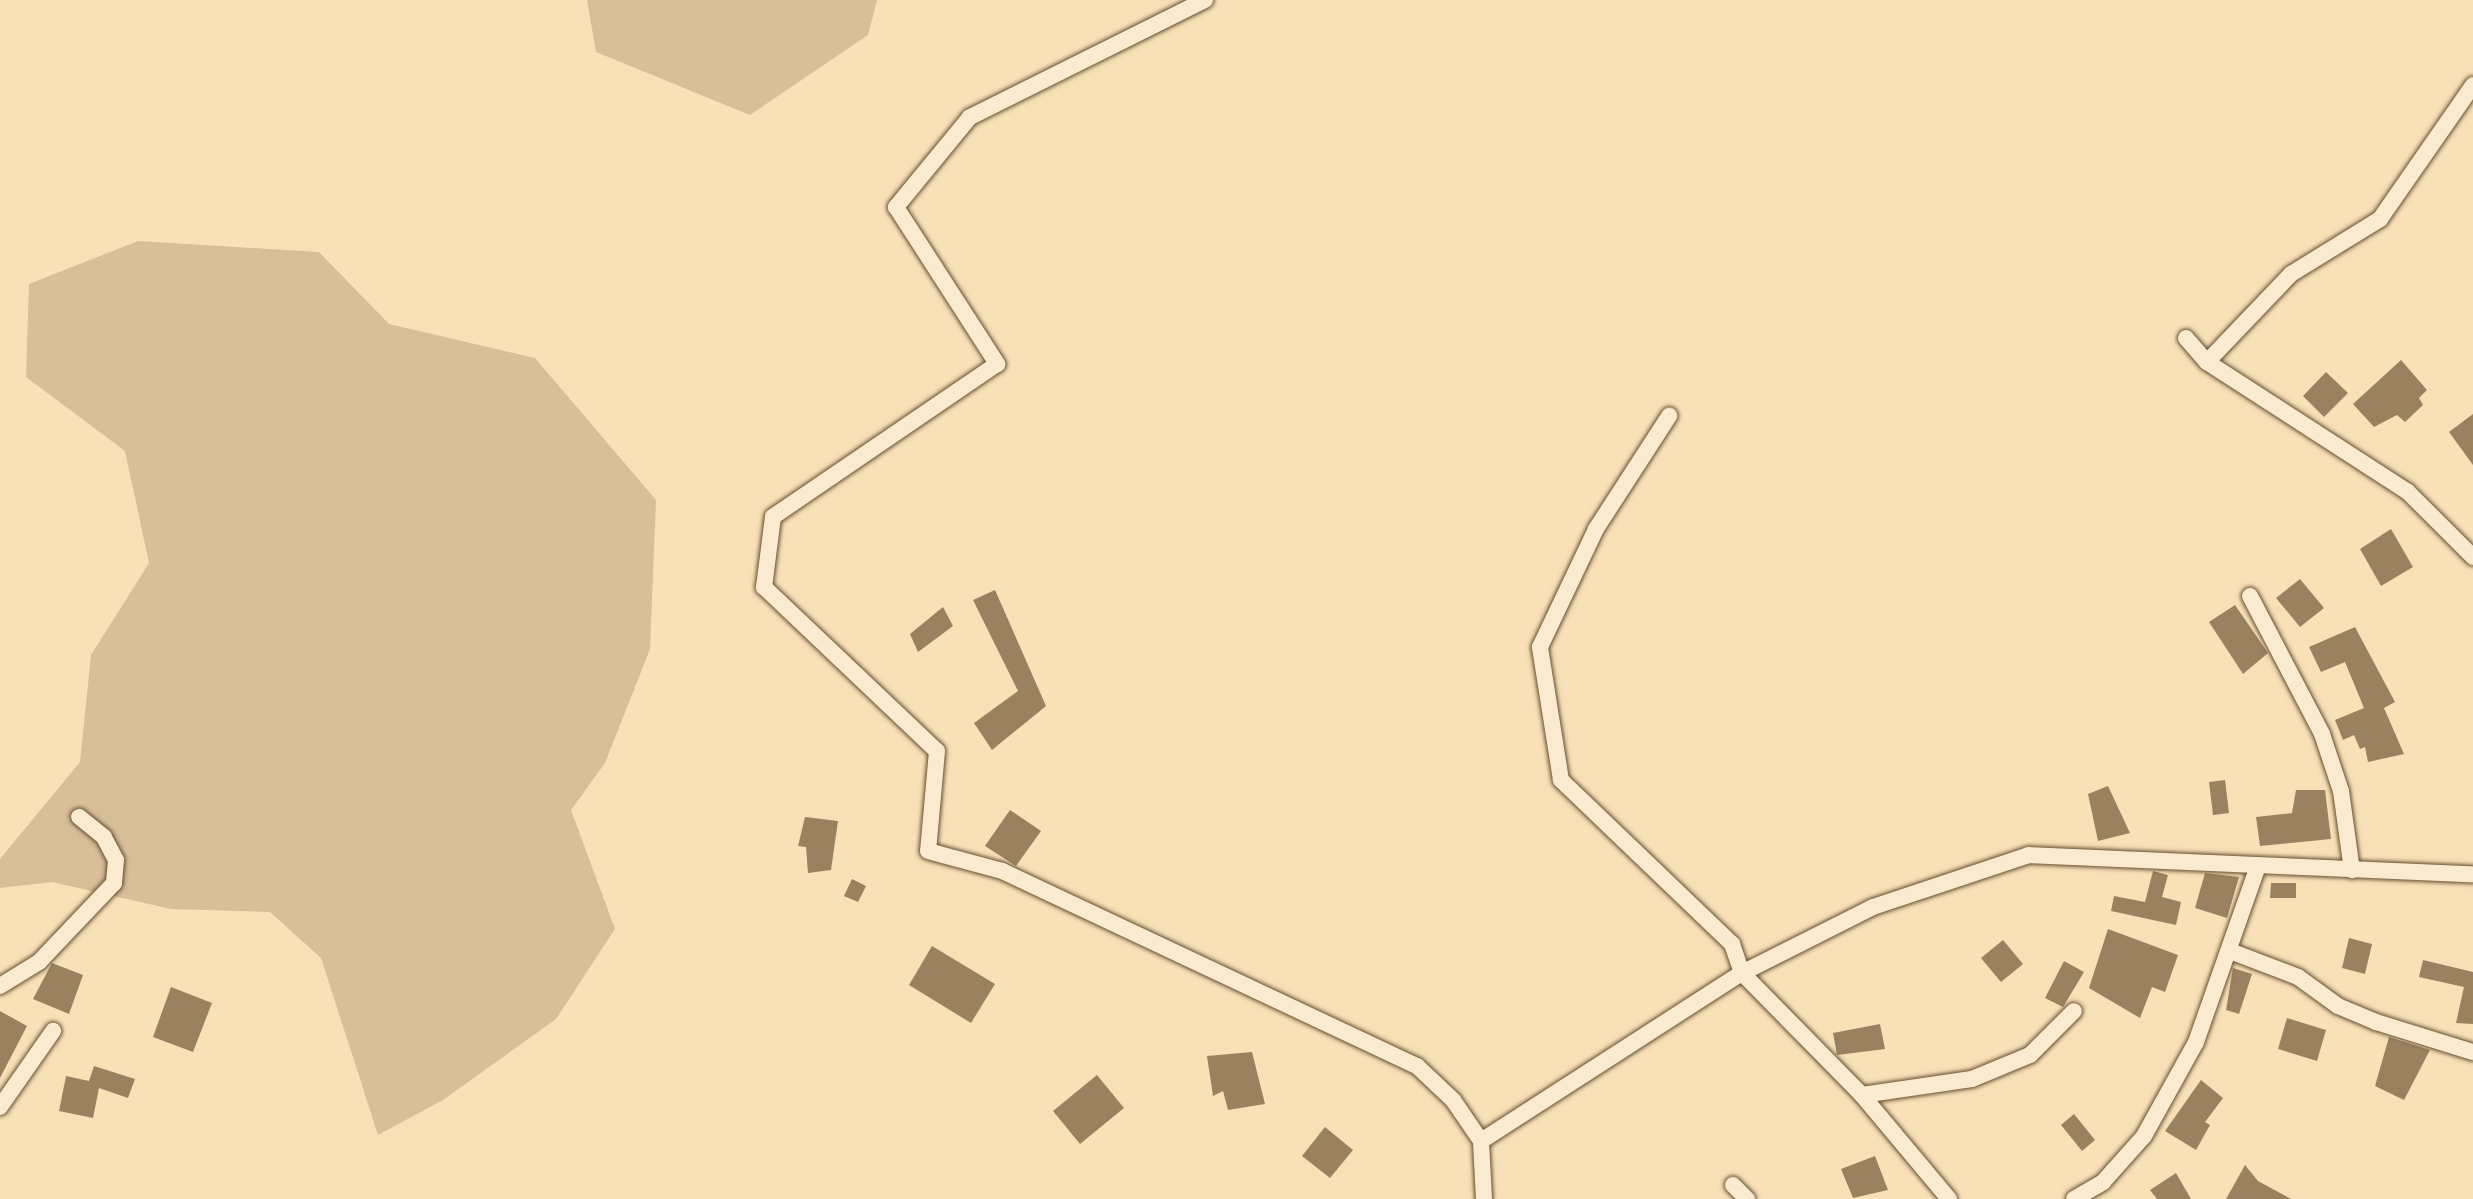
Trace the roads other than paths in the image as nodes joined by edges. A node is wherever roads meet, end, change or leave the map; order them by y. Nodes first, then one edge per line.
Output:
1 (1205, 0) edge
2 (2473, 85) edge
3 (2186, 338) dead end
4 (2207, 362) junction
5 (1669, 416) dead end
6 (2473, 557) edge
7 (2250, 596) dead end
8 (79, 817) dead end
9 (2257, 869) junction
10 (2352, 870) junction
11 (2473, 874) edge
12 (2230, 951) junction
13 (1742, 973) junction
14 (0, 986) edge
15 (2074, 1011) dead end
16 (53, 1031) dead end
17 (2473, 1052) edge
18 (1862, 1095) junction
19 (0, 1107) edge
20 (1481, 1141) junction
21 (1733, 1185) dead end
22 (1484, 1199) edge
23 (1747, 1199) edge
24 (1949, 1199) edge
25 (2074, 1199) edge

1 - 20 street
2 - 4 street
3 - 4 street
4 - 6 street
5 - 13 street
7 - 10 street
8 - 14 street
9 - 10 street
9 - 12 street
9 - 13 street
10 - 11 street
12 - 17 street
12 - 25 street
13 - 18 street
13 - 20 street
15 - 18 street
16 - 19 street
18 - 24 street
20 - 22 street
21 - 23 street

